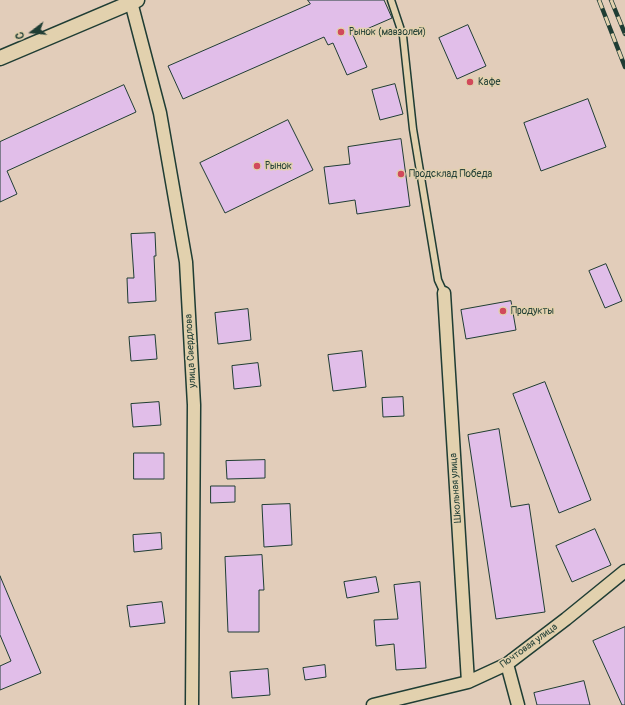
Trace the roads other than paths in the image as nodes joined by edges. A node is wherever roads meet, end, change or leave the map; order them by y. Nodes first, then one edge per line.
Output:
1 (391, 0) edge
2 (134, 1) edge
3 (0, 58) edge
4 (444, 293) joint
5 (625, 571) edge
6 (507, 664) junction
7 (468, 682) junction
8 (192, 705) edge
9 (373, 705) edge
10 (518, 705) edge

1 - 4 lane
2 - 3 street
2 - 8 street, улица Свердлова
4 - 7 street, Школьная улица
5 - 6 street, Почтовая улица
6 - 7 street, Почтовая улица
6 - 10 street
7 - 9 street, Почтовая улица

